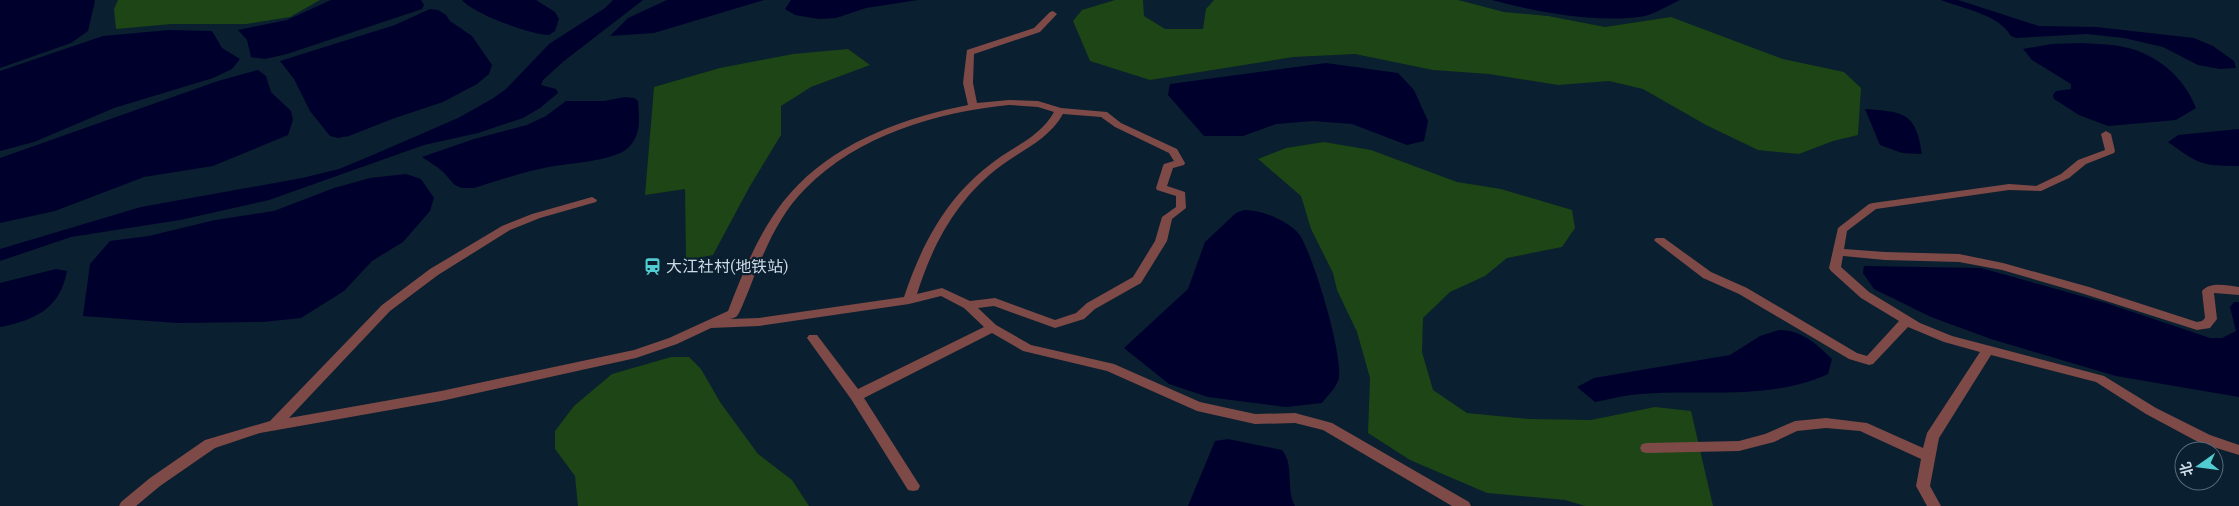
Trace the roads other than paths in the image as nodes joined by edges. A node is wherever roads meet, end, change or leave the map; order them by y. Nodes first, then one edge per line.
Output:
1 (1053, 14) dead end
2 (973, 107) junction
3 (1060, 111) junction
4 (2106, 134) dead end
5 (592, 200) dead end
6 (1660, 240) dead end
7 (1840, 252) junction
8 (2239, 291) edge
9 (909, 300) junction
10 (968, 306) junction
11 (1907, 320) junction
12 (712, 324) junction
13 (992, 328) junction
14 (813, 338) dead end
15 (1988, 349) junction
16 (856, 396) junction
17 (274, 425) junction
18 (1647, 448) dead end
19 (2239, 450) edge
20 (1928, 456) junction
21 (913, 486) dead end
22 (126, 506) edge
23 (1464, 506) edge
24 (1934, 506) edge

1 - 2 street
2 - 3 street
2 - 12 street
3 - 9 street
3 - 10 street
4 - 7 street
5 - 17 street
6 - 11 street
7 - 8 street
7 - 11 street
9 - 10 street
9 - 12 street
10 - 13 street
11 - 15 street
12 - 17 street
13 - 16 street
13 - 23 street
14 - 16 street
15 - 19 street
15 - 20 street
16 - 21 street
17 - 22 street
18 - 20 street
20 - 24 street

